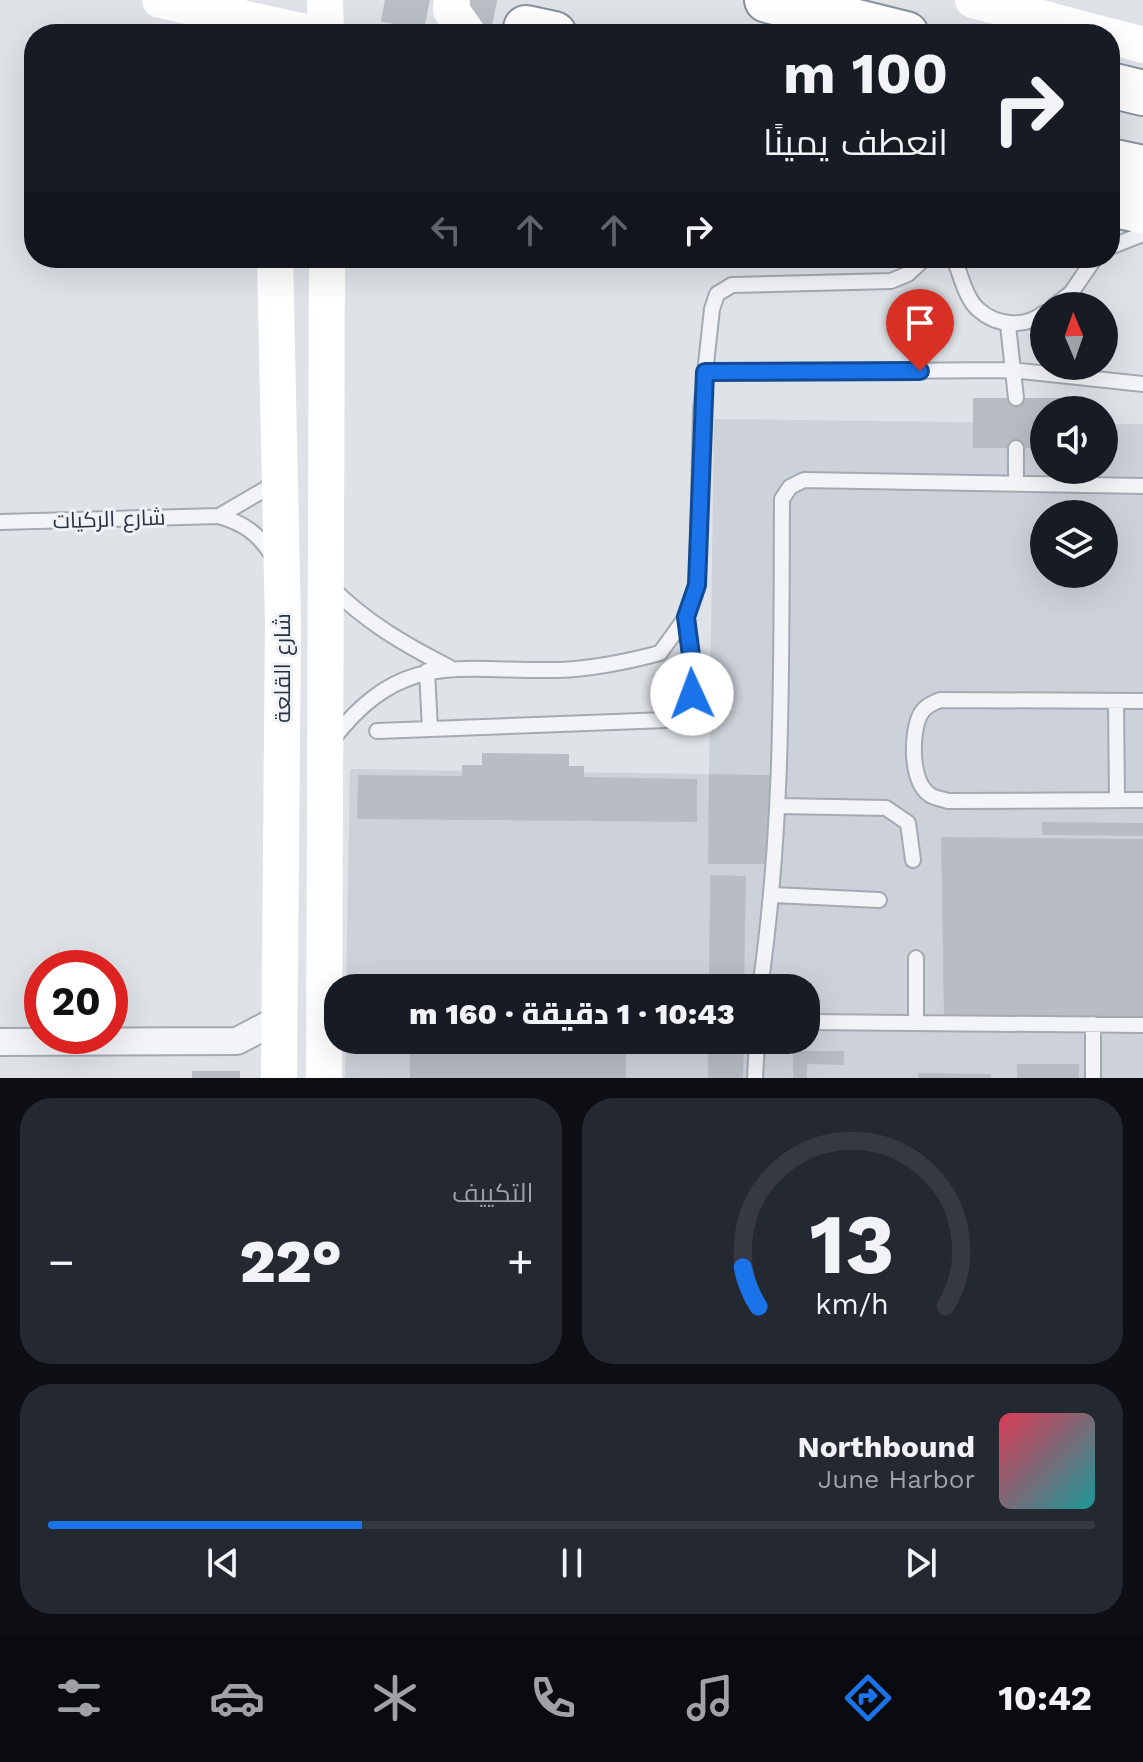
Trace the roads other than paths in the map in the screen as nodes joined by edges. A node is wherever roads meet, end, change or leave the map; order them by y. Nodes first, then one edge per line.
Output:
1 (133, 0) edge
2 (160, 0) edge
3 (325, 0) edge
4 (452, 0) edge
5 (767, 0) edge
6 (973, 0) edge
7 (177, 24) edge
8 (294, 24) edge
9 (326, 24) edge
10 (461, 24) edge
11 (865, 24) edge
12 (1063, 24) edge
13 (1120, 39) edge
14 (1143, 45) edge
15 (1120, 87) edge
16 (1143, 93) edge
17 (1120, 163) edge
18 (1143, 168) edge
19 (1120, 206) edge
20 (1143, 211) edge
21 (1143, 234) edge
22 (1120, 243) edge
23 (275, 268) edge
24 (327, 268) edge
25 (914, 268) edge
26 (958, 268) edge
27 (1088, 268) edge
28 (1072, 292) edge
29 (1030, 320) edge
30 (1008, 325) junction
31 (1012, 370) junction
32 (705, 372) junction
33 (1143, 384) edge
34 (1016, 398) dead end
35 (1016, 448) dead end
36 (281, 463) junction
37 (1016, 482) junction
38 (1143, 486) edge
39 (219, 516) junction
40 (0, 522) edge
41 (282, 571) junction
42 (325, 581) junction
43 (686, 617) junction
44 (449, 668) junction
45 (427, 671) junction
46 (1143, 701) edge
47 (1116, 702) junction
48 (430, 729) junction
49 (377, 731) dead end
50 (325, 749) junction
51 (1117, 799) junction
52 (1143, 800) edge
53 (780, 806) junction
54 (913, 860) dead end
55 (773, 895) junction
56 (879, 900) dead end
57 (916, 958) dead end
58 (762, 974) edge
59 (279, 1019) junction
60 (916, 1021) junction
61 (820, 1022) edge
62 (1093, 1024) junction
63 (1143, 1025) edge
64 (237, 1041) junction
65 (0, 1042) edge
66 (756, 1054) edge
67 (279, 1078) edge
68 (324, 1078) edge
69 (755, 1078) edge
70 (1093, 1078) edge

1 - 7 main road
2 - 8 main road
3 - 9 main road
4 - 10 main road
5 - 11 highway
6 - 12 main road
13 - 14 main road
15 - 16 highway
17 - 18 highway
19 - 20 highway
21 - 22 lane
23 - 36 main road, شارع القلعة
24 - 42 main road, شارع القلعة
25 - 32 lane
26 - 30 lane
27 - 28 lane
29 - 30 lane
30 - 31 lane
31 - 32 lane
31 - 33 lane
31 - 34 lane
32 - 43 lane
35 - 37 lane
36 - 39 lane, شارع الركيات
36 - 41 main road, شارع القلعة
37 - 38 lane
37 - 53 lane
39 - 40 lane, شارع الركيات
39 - 41 lane, شارع الركيات
41 - 59 main road, شارع القلعة
42 - 44 lane
42 - 50 main road, شارع القلعة
43 - 44 lane
43 - 48 lane
44 - 45 lane
45 - 48 lane
45 - 50 lane
46 - 47 lane
47 - 51 lane
47 - 51 lane
48 - 49 lane
50 - 68 main road, شارع القلعة
51 - 52 lane
53 - 54 lane
53 - 55 lane
55 - 56 lane
55 - 58 lane
57 - 60 lane
59 - 64 street
59 - 67 main road, شارع القلعة
60 - 61 lane
60 - 62 lane
62 - 63 lane
62 - 70 lane
64 - 65 street
64 - 67 street
66 - 69 lane

